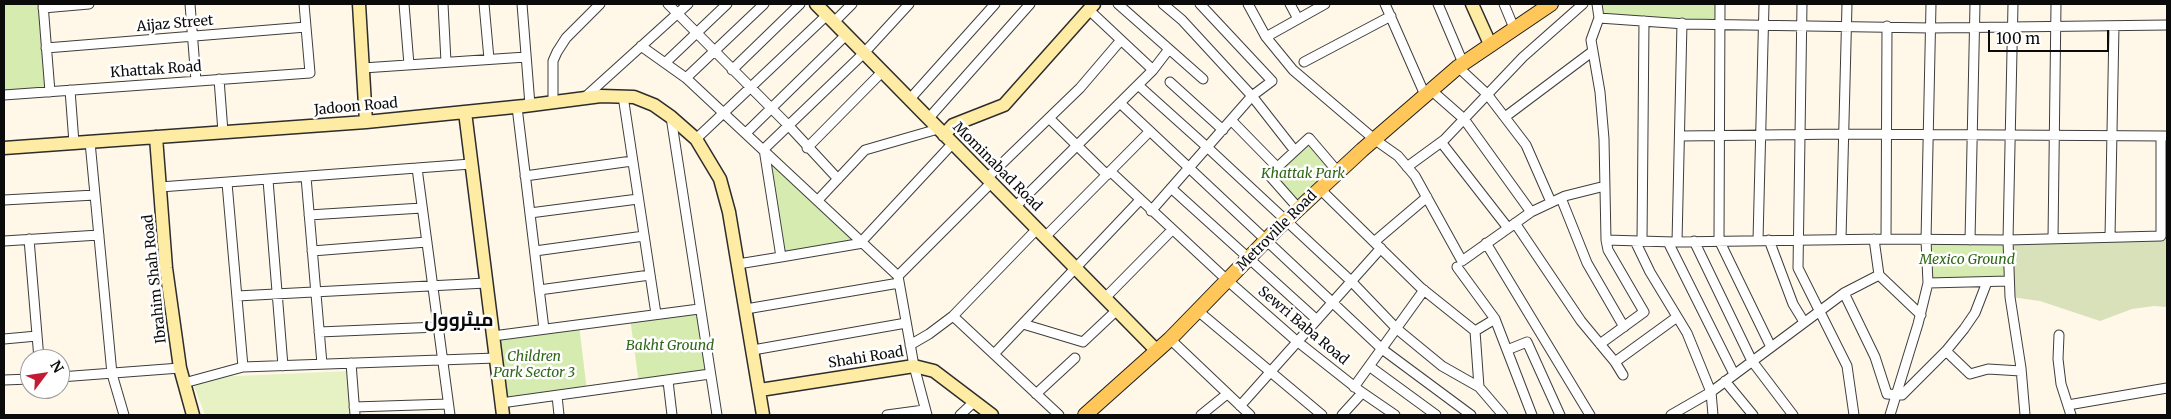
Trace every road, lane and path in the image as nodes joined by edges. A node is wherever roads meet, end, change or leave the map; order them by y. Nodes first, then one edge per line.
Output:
1 (89, 4) edge
2 (190, 4) edge
3 (304, 4) edge
4 (359, 4) edge
5 (404, 4) edge
6 (443, 4) edge
7 (484, 4) edge
8 (522, 4) edge
9 (600, 4) edge
10 (668, 4) edge
11 (688, 4) edge
12 (727, 4) edge
13 (764, 4) edge
14 (800, 4) edge
15 (816, 4) edge
16 (852, 4) edge
17 (909, 4) edge
18 (995, 4) edge
19 (1030, 4) edge
20 (1118, 4) edge
21 (1163, 4) edge
22 (1200, 4) edge
23 (1248, 4) edge
24 (1290, 4) edge
25 (1325, 4) edge
26 (1386, 4) edge
27 (1438, 4) edge
28 (1472, 4) edge
29 (1504, 4) edge
30 (1551, 4) edge
31 (1583, 4) edge
32 (1597, 4) edge
33 (1720, 4) edge
34 (1764, 4) edge
35 (1802, 4) edge
36 (1847, 4) edge
37 (1931, 4) edge
38 (1975, 4) edge
39 (2013, 4) edge
40 (2056, 4) edge
41 (43, 6) edge
42 (1092, 7) edge
43 (678, 13) junction
44 (1391, 16) junction
45 (1599, 18) junction
46 (830, 19) junction
47 (1298, 19) junction
48 (1644, 21) junction
49 (1682, 23) junction
50 (1720, 24) junction
51 (1764, 24) junction
52 (1802, 25) junction
53 (1848, 25) junction
54 (2167, 25) edge
55 (1887, 26) junction
56 (2056, 26) junction
57 (2114, 26) junction
58 (1975, 27) junction
59 (2013, 27) junction
60 (306, 28) junction
61 (1514, 28) junction
62 (1931, 28) junction
63 (697, 33) junction
64 (846, 35) junction
65 (192, 37) junction
66 (1266, 37) junction
67 (1121, 40) junction
68 (1490, 44) junction
69 (641, 46) junction
70 (46, 48) junction
71 (1169, 49) junction
72 (1593, 51) junction
73 (714, 52) junction
74 (864, 54) junction
75 (526, 57) junction
76 (489, 59) junction
77 (446, 62) junction
78 (1304, 62) dead end
79 (665, 63) junction
80 (409, 65) junction
81 (1460, 65) junction
82 (363, 68) junction
83 (732, 70) junction
84 (1154, 70) junction
85 (882, 72) junction
86 (686, 78) junction
87 (219, 79) junction
88 (1203, 79) dead end
89 (196, 81) junction
90 (1170, 82) dead end
91 (1138, 86) junction
92 (750, 88) junction
93 (70, 90) junction
94 (50, 92) junction
95 (1428, 92) junction
96 (1487, 94) junction
97 (4, 95) edge
98 (623, 96) junction
99 (1252, 96) junction
100 (584, 98) junction
101 (909, 100) junction
102 (553, 102) junction
103 (1120, 103) junction
104 (530, 105) junction
105 (517, 107) junction
106 (771, 108) junction
107 (465, 112) junction
108 (724, 112) junction
109 (671, 117) junction
110 (1049, 118) junction
111 (1464, 118) junction
112 (1505, 118) junction
113 (928, 119) junction
114 (1231, 120) junction
115 (366, 122) junction
116 (788, 125) junction
117 (1223, 130) junction
118 (1150, 131) junction
119 (223, 132) junction
120 (746, 133) junction
121 (1801, 134) junction
122 (1844, 134) junction
123 (1887, 134) junction
124 (1929, 134) junction
125 (1719, 135) junction
126 (1761, 135) junction
127 (1972, 135) junction
128 (2010, 135) junction
129 (945, 136) junction
130 (1681, 136) junction
131 (2054, 136) junction
132 (2112, 136) junction
133 (2164, 136) edge
134 (156, 137) junction
135 (696, 138) junction
136 (1374, 139) junction
137 (90, 142) junction
138 (1441, 142) junction
139 (74, 143) junction
140 (1077, 147) junction
141 (1207, 147) junction
142 (4, 148) edge
143 (807, 148) junction
144 (764, 150) junction
145 (1295, 151) junction
146 (632, 161) junction
147 (471, 164) junction
148 (1407, 166) junction
149 (1277, 167) junction
150 (417, 168) junction
151 (1189, 168) junction
152 (1338, 172) junction
153 (1109, 173) junction
154 (525, 176) junction
155 (306, 177) junction
156 (838, 179) junction
157 (268, 180) junction
158 (989, 180) junction
159 (228, 183) junction
160 (1605, 186) junction
161 (160, 187) junction
162 (1172, 188) junction
163 (1320, 189) junction
164 (95, 195) junction
165 (1427, 197) junction
166 (1560, 198) junction
167 (638, 199) junction
168 (4, 200) edge
169 (818, 200) junction
170 (1140, 200) junction
171 (1551, 202) junction
172 (1015, 207) junction
173 (422, 208) junction
174 (1299, 209) junction
175 (1151, 211) junction
176 (1532, 212) junction
177 (530, 213) junction
178 (309, 215) junction
179 (1286, 222) junction
180 (1511, 226) junction
181 (1172, 230) junction
182 (1041, 233) junction
183 (99, 235) junction
184 (644, 236) junction
185 (2110, 237) junction
186 (2053, 238) junction
187 (29, 239) junction
188 (1842, 239) junction
189 (1874, 239) junction
190 (1886, 239) junction
191 (1266, 240) junction
192 (1606, 240) junction
193 (1719, 240) junction
194 (1758, 240) junction
195 (1769, 240) junction
196 (1798, 240) junction
197 (1926, 240) junction
198 (1970, 240) junction
199 (2008, 240) junction
200 (4, 241) edge
201 (1639, 241) junction
202 (1694, 241) junction
203 (427, 242) junction
204 (862, 242) junction
205 (1673, 242) junction
206 (1486, 244) junction
207 (1378, 245) junction
208 (312, 251) junction
209 (534, 251) junction
210 (782, 257) junction
211 (1249, 258) junction
212 (738, 264) junction
213 (1457, 267) dead end
214 (1076, 268) junction
215 (650, 275) junction
216 (1879, 275) junction
217 (899, 280) junction
218 (1227, 280) junction
219 (2009, 280) junction
220 (1351, 281) junction
221 (1987, 282) junction
222 (486, 283) junction
223 (1928, 283) junction
224 (433, 286) junction
225 (539, 290) junction
226 (1424, 290) junction
227 (316, 292) junction
228 (1844, 293) junction
229 (277, 295) junction
230 (237, 296) junction
231 (1105, 298) junction
232 (1334, 301) junction
233 (700, 308) junction
234 (746, 309) junction
235 (1117, 310) junction
236 (1198, 311) junction
237 (1819, 311) junction
238 (656, 314) junction
239 (1920, 315) junction
240 (953, 316) junction
241 (1677, 317) junction
242 (1495, 319) junction
243 (1317, 320) junction
244 (1804, 322) junction
245 (906, 323) junction
246 (1023, 324) junction
247 (438, 327) junction
248 (1397, 328) junction
249 (1624, 328) junction
250 (544, 329) junction
251 (1475, 331) junction
252 (319, 332) junction
253 (37, 336) junction
254 (493, 336) junction
255 (2059, 336) dead end
256 (4, 339) edge
257 (1170, 339) junction
258 (1298, 341) junction
259 (1600, 344) junction
260 (910, 345) junction
261 (1771, 347) junction
262 (1382, 348) junction
263 (38, 349) edge
264 (753, 350) junction
265 (1506, 350) junction
266 (1157, 351) junction
267 (1946, 351) junction
268 (994, 354) junction
269 (496, 358) junction
270 (1074, 358) dead end
271 (442, 360) junction
272 (1752, 361) junction
273 (1616, 362) junction
274 (351, 363) junction
275 (322, 364) junction
276 (283, 366) junction
277 (914, 366) junction
278 (1370, 366) junction
279 (243, 367) junction
280 (180, 368) junction
281 (2021, 371) junction
282 (1270, 372) junction
283 (112, 374) junction
284 (710, 374) junction
285 (1734, 374) junction
286 (1623, 375) dead end
287 (70, 376) edge
288 (20, 379) edge
289 (4, 380) edge
290 (668, 380) junction
291 (1725, 381) junction
292 (184, 383) junction
293 (1354, 387) junction
294 (1479, 387) junction
295 (2167, 388) edge
296 (760, 390) junction
297 (1711, 392) junction
298 (1362, 393) junction
299 (1036, 394) junction
300 (1227, 394) junction
301 (1896, 395) junction
302 (557, 396) junction
303 (975, 401) junction
304 (448, 404) junction
305 (2068, 405) junction
306 (1240, 406) junction
307 (502, 409) edge
308 (354, 411) edge
309 (925, 413) edge
310 (124, 415) edge
311 (193, 415) edge
312 (450, 415) edge
313 (559, 415) edge
314 (672, 415) edge
315 (717, 415) edge
316 (763, 415) edge
317 (887, 415) edge
318 (960, 415) edge
319 (992, 415) edge
320 (1059, 415) edge
321 (1085, 415) edge
322 (1201, 415) edge
323 (1250, 415) edge
324 (1322, 415) edge
325 (1342, 415) edge
326 (1395, 415) edge
327 (1436, 415) edge
328 (1471, 415) edge
329 (1503, 415) edge
330 (1532, 415) edge
331 (1560, 415) edge
332 (1590, 415) edge
333 (1671, 415) edge
334 (1713, 415) edge
335 (1753, 415) edge
336 (1793, 415) edge
337 (1854, 415) edge
338 (1890, 415) edge
339 (2025, 415) edge
340 (2071, 415) edge

1 - 41 street
2 - 65 street
3 - 60 street
4 - 82 street
5 - 80 street
6 - 77 street
7 - 76 street
8 - 75 street
9 - 102 street
10 - 43 street
11 - 43 street
12 - 63 street
13 - 73 street
14 - 83 street
15 - 46 street, Mominabad Road
16 - 46 street
17 - 74 street
18 - 101 street
19 - 113 street
20 - 71 street
21 - 99 street
22 - 99 street
23 - 66 street
24 - 47 street
25 - 47 street
26 - 44 street
27 - 81 street
28 - 68 street
29 - 61 street
30 - 61 main road, Metroville Road
31 - 96 street
32 - 45 street
33 - 50 street
34 - 51 street
35 - 52 street
36 - 53 street
37 - 62 street
38 - 58 street
39 - 59 street
40 - 56 street
41 - 70 street
42 - 67 street
42 - 129 street
43 - 63 street
43 - 69 street
44 - 78 street
44 - 95 street
45 - 48 street
45 - 72 street
46 - 64 street, Mominabad Road
46 - 92 street
47 - 66 street
48 - 49 street
48 - 201 street
49 - 50 street
49 - 130 street
50 - 51 street
50 - 125 street
51 - 52 street
51 - 126 street
52 - 53 street
52 - 121 street
53 - 55 street
53 - 122 street
54 - 57 street
55 - 62 street
55 - 123 street
56 - 57 street
56 - 59 street
56 - 131 street
57 - 132 street
58 - 59 street
58 - 62 street
58 - 127 street
59 - 128 street
60 - 65 street, Aijaz Street
60 - 87 street, Khattak Road
61 - 68 main road, Metroville Road
62 - 124 street
63 - 73 street
63 - 79 street
64 - 74 street, Mominabad Road
64 - 106 street
65 - 70 street, Aijaz Street
65 - 89 street
66 - 136 street
67 - 84 street
67 - 110 street
68 - 81 main road, Metroville Road
69 - 79 street
69 - 100 street
70 - 94 street
71 - 84 street
71 - 88 street
72 - 112 street
72 - 160 street
73 - 83 street
73 - 86 street
74 - 85 street, Mominabad Road
74 - 116 street
75 - 76 street
75 - 104 street
76 - 77 street
77 - 80 street
79 - 86 street
80 - 82 street
81 - 95 main road, Metroville Road
81 - 96 street
82 - 115 street
83 - 92 street
84 - 91 street
85 - 101 street, Mominabad Road
85 - 143 street
86 - 108 street
87 - 89 street, Khattak Road
87 - 119 street
89 - 93 street, Khattak Road
90 - 117 street
91 - 103 street
91 - 141 street
92 - 106 street
92 - 108 street
93 - 94 street, Khattak Road
93 - 139 street
94 - 97 street, Khattak Road
95 - 111 street
95 - 136 main road, Metroville Road
96 - 111 street
96 - 112 street
98 - 100 street, Jadoon Road
98 - 109 street, Jadoon Road
98 - 146 street
99 - 114 street
99 - 145 street
100 - 102 street, Jadoon Road
101 - 113 street, Mominabad Road
102 - 104 street, Jadoon Road
103 - 118 street
103 - 140 street
104 - 105 street, Jadoon Road
105 - 107 street, Jadoon Road
105 - 154 street
106 - 116 street
106 - 120 street
107 - 115 street, Jadoon Road
107 - 147 street
108 - 120 street
108 - 135 street
109 - 135 street, Jadoon Road
109 - 233 street
110 - 140 street, Sewri Baba Road
110 - 158 street
111 - 138 street
111 - 176 street
112 - 171 street
113 - 129 street, Mominabad Road
114 - 117 street
114 - 149 street
115 - 119 street, Jadoon Road
116 - 143 street
116 - 144 street
117 - 141 street
118 - 151 street
118 - 153 street
119 - 134 street, Jadoon Road
120 - 144 street
121 - 122 street
121 - 126 street
121 - 196 street
122 - 123 street
122 - 188 street
123 - 124 street
123 - 190 street
124 - 127 street
124 - 197 street
125 - 126 street
125 - 130 street
125 - 193 street
126 - 194 street
127 - 128 street
127 - 198 street
128 - 131 street
128 - 199 street
129 - 156 street
129 - 158 street, Mominabad Road
129 - 204 street
130 - 205 street
131 - 132 street
131 - 186 street
132 - 133 street
132 - 185 street
133 - 185 street
134 - 137 street, Jadoon Road
134 - 161 street, Ibrahim Shah Road
135 - 212 street, Jadoon Road
136 - 148 street
136 - 152 main road, Metroville Road
137 - 139 street, Jadoon Road
137 - 164 street
138 - 148 street
138 - 180 street
139 - 142 street, Jadoon Road
140 - 153 street, Sewri Baba Road
140 - 172 street
141 - 151 street
141 - 179 street
143 - 156 street
144 - 169 street
144 - 210 street
145 - 149 street
145 - 152 street
146 - 154 street
146 - 167 street
147 - 150 street
147 - 222 street
148 - 165 street
149 - 174 street
150 - 155 street
150 - 173 street
151 - 162 street
151 - 191 street
152 - 163 main road, Metroville Road
153 - 170 street, Sewri Baba Road
153 - 182 street
154 - 177 street
155 - 157 street
155 - 178 street
156 - 169 street
157 - 159 street
157 - 229 street
158 - 172 street, Mominabad Road
158 - 217 street
159 - 161 street
159 - 230 street
160 - 166 street
160 - 192 street
161 - 280 street, Ibrahim Shah Road
162 - 175 street
162 - 211 street
163 - 174 main road, Metroville Road
163 - 207 street
164 - 168 street
164 - 183 street
165 - 206 street
165 - 207 street
166 - 171 street
166 - 249 street
167 - 177 street
167 - 184 street
169 - 204 street
170 - 175 street, Sewri Baba Road
170 - 214 street
171 - 176 street
172 - 182 street, Mominabad Road
173 - 178 street
173 - 203 street
174 - 179 main road, Metroville Road
175 - 181 street, Sewri Baba Road
176 - 180 street
177 - 209 street
178 - 208 street
179 - 191 main road, Metroville Road
179 - 220 street
180 - 206 street
180 - 259 street
181 - 218 street, Sewri Baba Road
181 - 231 street
182 - 214 street, Mominabad Road
182 - 240 street
183 - 187 street
183 - 283 street
184 - 209 street
184 - 215 street
185 - 186 street
186 - 199 street
187 - 200 street
187 - 253 street
188 - 189 street
188 - 196 street
189 - 190 street
189 - 216 street
190 - 197 street
191 - 211 main road, Metroville Road
191 - 232 street
192 - 201 street
192 - 249 street
193 - 194 street
193 - 202 street
193 - 261 street
194 - 195 street
195 - 196 street
195 - 244 street
196 - 237 street
197 - 198 street
197 - 223 street
198 - 199 street
199 - 219 street
201 - 205 street
201 - 241 street
202 - 205 street
202 - 272 street
203 - 208 street
203 - 224 street
204 - 210 street
204 - 217 street
205 - 285 street
206 - 332 street
207 - 220 street
207 - 226 street
208 - 227 street
209 - 225 street
210 - 212 street
211 - 218 main road, Metroville Road
211 - 243 street
212 - 234 street, Jadoon Road
213 - 242 street
214 - 231 street, Mominabad Road
214 - 246 street
215 - 225 street
215 - 238 street
216 - 228 street
216 - 239 street
217 - 234 street
217 - 245 street
218 - 236 main road, Metroville Road
218 - 258 street, Sewri Baba Road
219 - 221 street
219 - 281 street
220 - 232 street
220 - 248 street
221 - 223 street
221 - 267 street
222 - 224 street
222 - 254 street
223 - 239 street
224 - 227 street
224 - 247 street
225 - 250 street
226 - 248 street
226 - 251 street
227 - 229 street
227 - 252 street
228 - 237 street
228 - 301 street
229 - 230 street
229 - 276 street
230 - 279 street
231 - 235 street, Mominabad Road
232 - 243 street
232 - 262 street
233 - 238 street
233 - 284 street
234 - 264 street, Jadoon Road
235 - 246 street
235 - 266 street, Mominabad Road
236 - 257 main road, Metroville Road
236 - 282 street
237 - 244 street
237 - 337 street
238 - 250 street
239 - 301 street
240 - 260 street
240 - 268 street
241 - 273 street
241 - 297 street
242 - 251 street
242 - 265 street
243 - 258 street
244 - 261 street
245 - 260 street
245 - 264 street
246 - 268 street
247 - 252 street
247 - 271 street
248 - 262 street
248 - 294 street
249 - 259 street
250 - 254 street
251 - 294 street
252 - 275 street
253 - 256 street
253 - 263 street
254 - 269 street
255 - 305 street
257 - 266 main road, Metroville Road
257 - 300 street
258 - 282 street
258 - 293 street, Sewri Baba Road
259 - 273 street
260 - 277 street
261 - 272 street
262 - 278 street
262 - 328 street
264 - 296 street, Jadoon Road
265 - 330 street
265 - 331 street
266 - 321 main road, Metroville Road
267 - 281 street
267 - 301 street
268 - 299 street
269 - 271 street
269 - 307 street
270 - 299 street
271 - 274 street
271 - 304 street
272 - 285 street
272 - 336 street
273 - 286 street
274 - 275 street
274 - 308 street
275 - 276 street
276 - 279 street
277 - 296 street, Shahi Road
277 - 303 street, Shahi Road
277 - 309 street
278 - 293 street
278 - 327 street
279 - 292 street
280 - 283 street
280 - 292 street, Ibrahim Shah Road
281 - 339 street
282 - 306 street
282 - 324 street
283 - 287 street
283 - 310 street
284 - 290 street
284 - 315 street
285 - 291 street
288 - 289 street
290 - 302 street
290 - 314 street
291 - 297 street
291 - 335 street
292 - 311 street, Ibrahim Shah Road
293 - 298 street, Sewri Baba Road
294 - 329 street
295 - 305 street
296 - 316 street, Jadoon Road
297 - 333 street
297 - 334 street
298 - 325 street
298 - 326 street, Sewri Baba Road
299 - 320 street
300 - 306 street
300 - 322 street
301 - 338 street
302 - 307 street
302 - 313 street
303 - 318 street
303 - 319 street, Shahi Road
304 - 308 street
304 - 312 street
305 - 340 street
306 - 323 street
309 - 317 street

